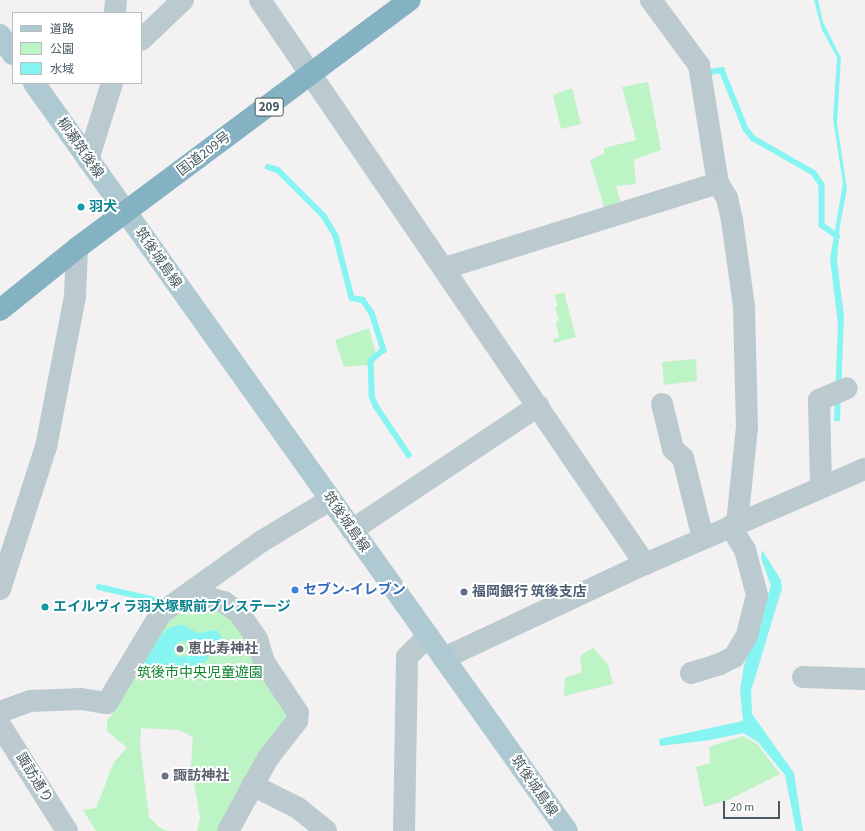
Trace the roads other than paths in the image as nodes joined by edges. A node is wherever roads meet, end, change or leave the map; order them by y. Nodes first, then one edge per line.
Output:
1 (116, 0) edge
2 (183, 0) edge
3 (260, 0) edge
4 (410, 0) edge
5 (651, 0) edge
6 (115, 12) edge
7 (0, 35) edge
8 (142, 39) edge
9 (12, 53) edge
10 (313, 74) junction
11 (35, 84) edge
12 (112, 84) edge
13 (88, 160) junction
14 (718, 183) junction
15 (126, 212) junction
16 (77, 248) junction
17 (445, 268) junction
18 (0, 310) edge
19 (840, 391) dead end
20 (662, 404) dead end
21 (538, 406) junction
22 (865, 469) edge
23 (821, 488) junction
24 (330, 500) junction
25 (734, 525) junction
26 (352, 530) junction
27 (703, 538) junction
28 (645, 564) junction
29 (0, 589) edge
30 (198, 589) junction
31 (428, 636) junction
32 (444, 658) junction
33 (691, 673) dead end
34 (803, 677) dead end
35 (865, 678) edge
36 (0, 712) edge
37 (0, 725) edge
38 (252, 785) junction
39 (67, 831) edge
40 (228, 831) edge
41 (326, 831) edge
42 (404, 831) edge
43 (567, 831) edge

1 - 6 street
2 - 8 street
3 - 10 street
4 - 10 highway, 国道209号 / 209
5 - 14 street
7 - 9 main road
10 - 15 highway, 国道209号 / 209
10 - 17 street
11 - 13 main road, 柳瀬筑後線
12 - 13 street
13 - 15 main road, 柳瀬筑後線
14 - 17 street
14 - 25 street
15 - 16 highway, 国道209号 / 209
15 - 24 main road, 筑後城島線
16 - 18 highway, 国道209号 / 209
16 - 29 street
17 - 21 street
19 - 23 street
20 - 27 street
21 - 26 street
21 - 28 street
22 - 23 street
23 - 25 street
24 - 26 main road, 筑後城島線
24 - 30 street
25 - 27 street
25 - 33 street
26 - 31 main road, 筑後城島線
27 - 28 street
28 - 32 street
30 - 36 street
30 - 38 street
31 - 32 main road, 筑後城島線
31 - 42 street
32 - 43 main road, 筑後城島線
34 - 35 street
37 - 39 street, 諏訪通り
38 - 40 street
38 - 41 street

